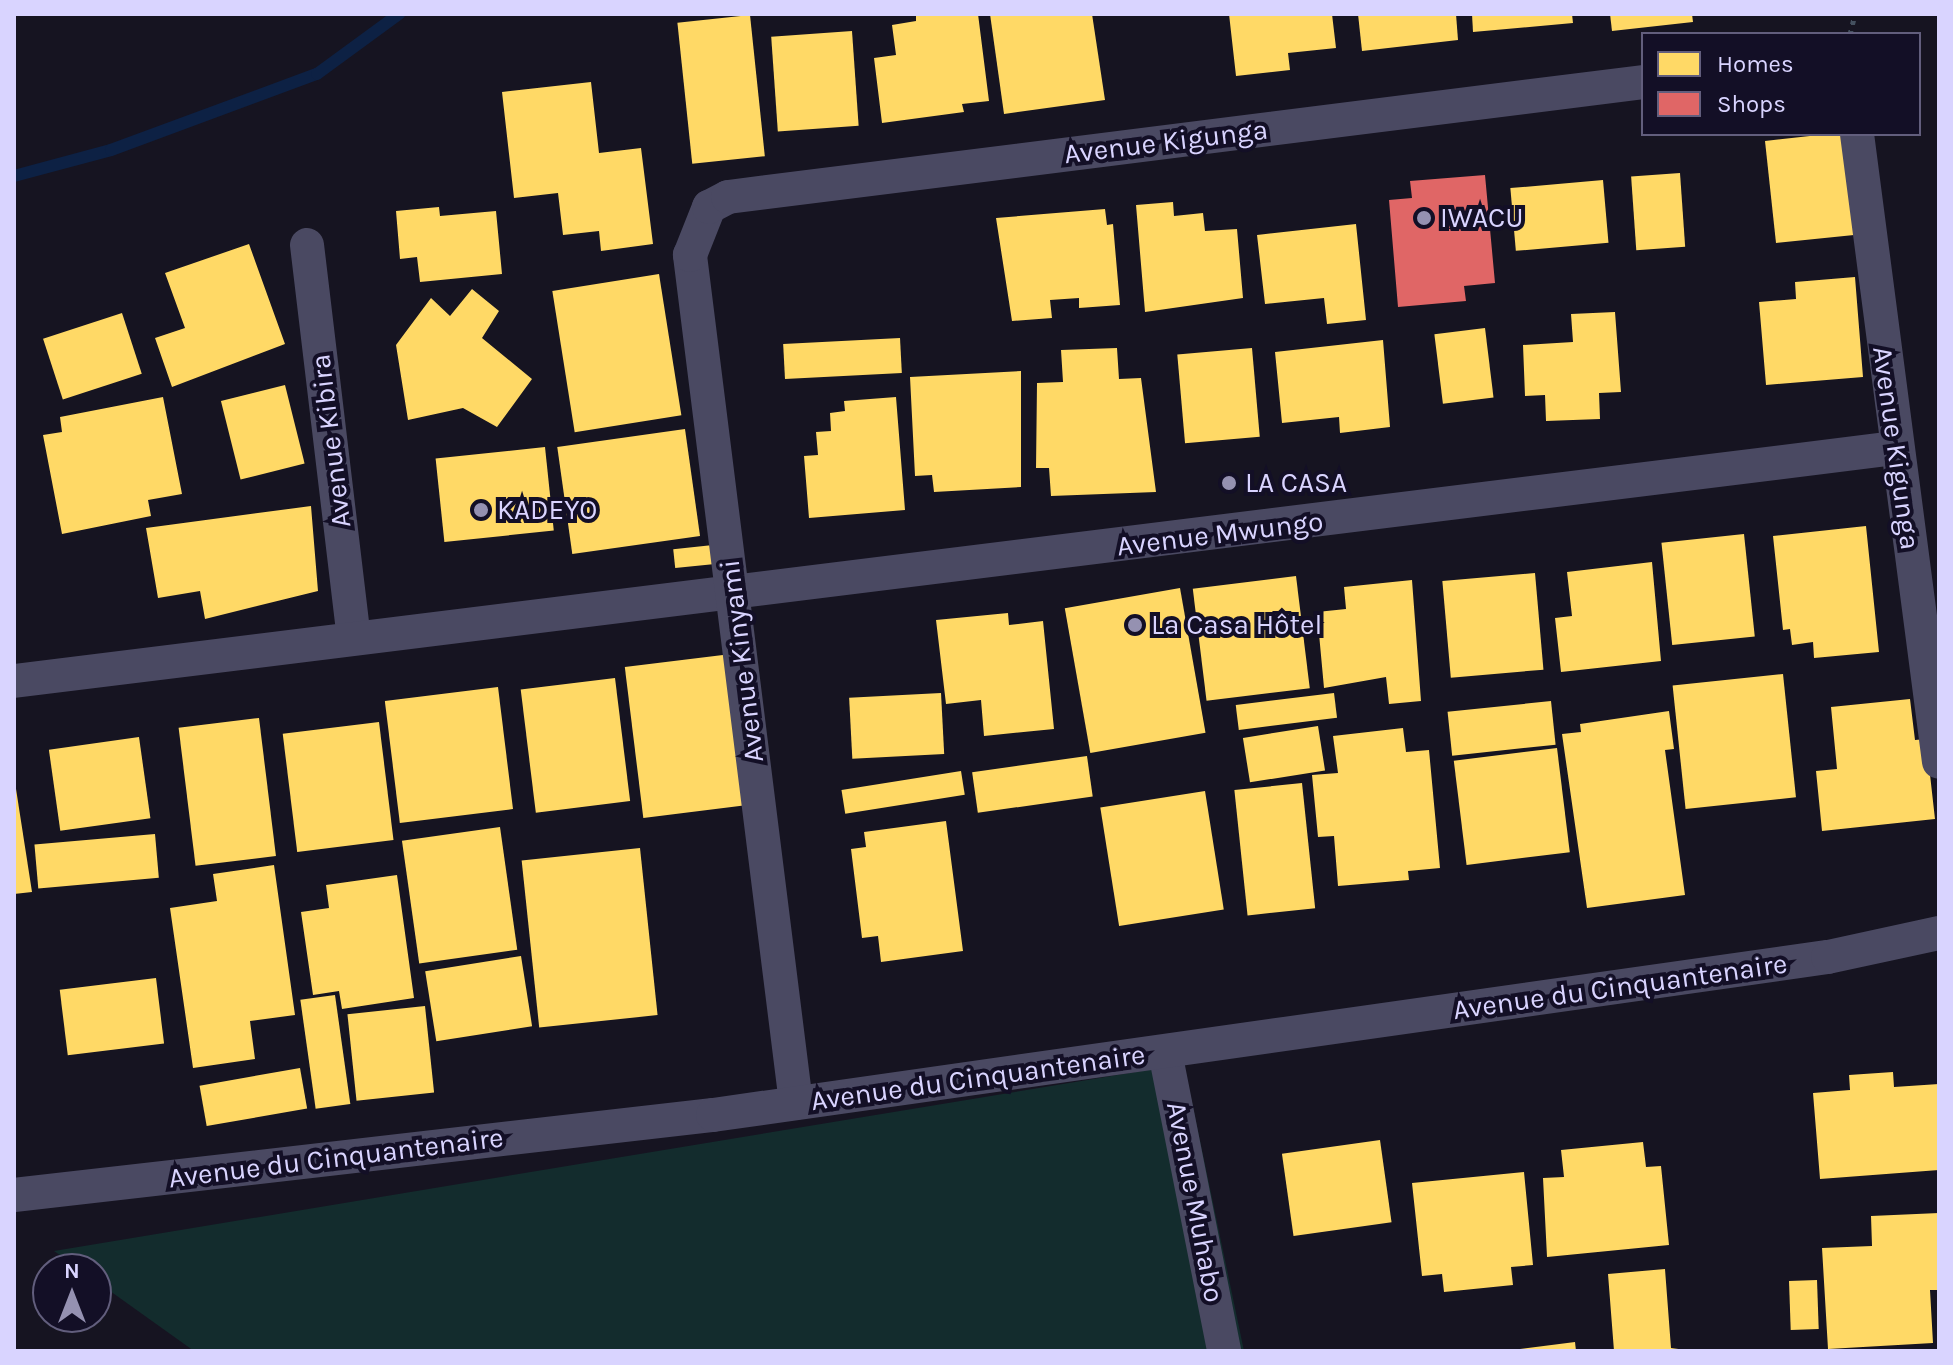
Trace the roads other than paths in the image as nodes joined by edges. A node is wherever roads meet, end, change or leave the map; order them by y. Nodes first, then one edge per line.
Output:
1 (1641, 82) edge
2 (1857, 136) edge
3 (699, 221) joint
4 (307, 245) dead end
5 (1896, 448) junction
6 (735, 594) junction
7 (354, 638) junction
8 (14, 681) edge
9 (1939, 762) edge
10 (1939, 933) edge
11 (1165, 1052) junction
12 (796, 1103) junction
13 (14, 1195) edge
14 (1224, 1351) edge

1 - 3 street, Avenue Kigunga
2 - 5 street, Avenue Kigunga
3 - 6 street, Avenue Kinyami
4 - 7 street, Avenue Kibira
5 - 6 street, Avenue Mwungo
5 - 9 street, Avenue Kigunga
6 - 7 street, Avenue Mwungo
6 - 12 street, Avenue Kinyami
7 - 8 street, Avenue Mwungo
10 - 11 street, Avenue du Cinquantenaire
11 - 12 street, Avenue du Cinquantenaire
11 - 14 street, Avenue Muhabo
12 - 13 street, Avenue du Cinquantenaire

